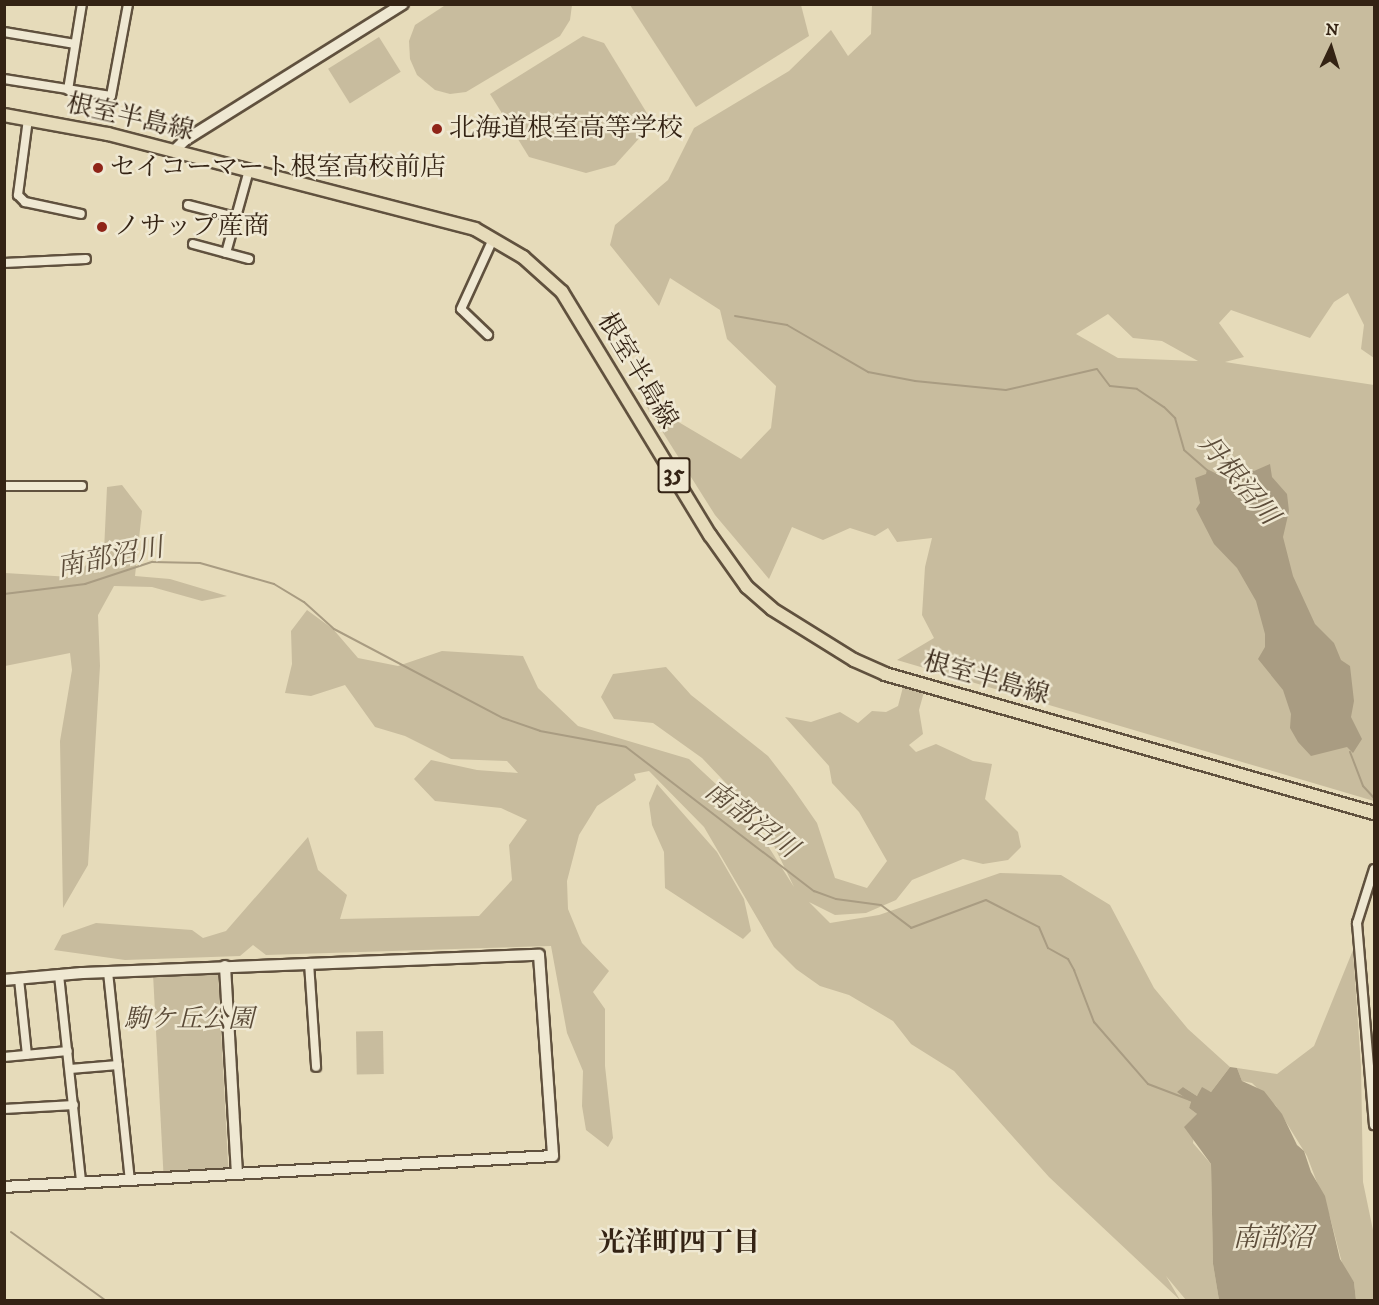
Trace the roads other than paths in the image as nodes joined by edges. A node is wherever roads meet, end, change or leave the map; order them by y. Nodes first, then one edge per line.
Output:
1 (82, 4) edge
2 (128, 4) edge
3 (403, 4) edge
4 (4, 32) edge
5 (75, 44) junction
6 (4, 79) edge
7 (68, 90) junction
8 (4, 115) edge
9 (27, 119) junction
10 (174, 151) junction
11 (249, 170) junction
12 (188, 205) dead end
13 (81, 214) dead end
14 (236, 217) junction
15 (493, 239) junction
16 (193, 244) dead end
17 (226, 253) junction
18 (86, 259) dead end
19 (249, 259) dead end
20 (4, 263) edge
21 (488, 335) dead end
22 (4, 486) edge
23 (82, 486) dead end
24 (1374, 813) edge
25 (1374, 869) edge
26 (309, 963) junction
27 (225, 966) junction
28 (108, 972) junction
29 (60, 975) junction
30 (19, 979) junction
31 (4, 980) edge
32 (68, 1051) junction
33 (27, 1055) junction
34 (4, 1057) edge
35 (118, 1065) junction
36 (315, 1067) dead end
37 (70, 1069) junction
38 (74, 1105) junction
39 (4, 1109) edge
40 (1374, 1125) edge
41 (237, 1174) junction
42 (130, 1180) junction
43 (81, 1182) junction
44 (4, 1187) edge

1 - 5 street
2 - 7 street
3 - 10 street
4 - 5 street
5 - 7 street
6 - 7 street
8 - 9 main road, 根室半島線 / 35
9 - 10 main road, 根室半島線 / 35
9 - 13 street
10 - 11 main road, 根室半島線 / 35
11 - 14 street
11 - 15 main road, 根室半島線 / 35
12 - 14 street
14 - 17 street
15 - 21 street
15 - 24 main road, 根室半島線 / 35
16 - 17 street
17 - 19 street
18 - 20 street
22 - 23 street
25 - 40 street
26 - 27 street
26 - 36 street
26 - 41 street
27 - 28 street
27 - 41 street
28 - 29 street
28 - 35 street
29 - 30 street
29 - 32 street
30 - 31 street
30 - 33 street
32 - 33 street
32 - 37 street
33 - 34 street
35 - 37 street
35 - 42 street
37 - 38 street
38 - 39 street
38 - 43 street
41 - 42 street
42 - 43 street
43 - 44 street

